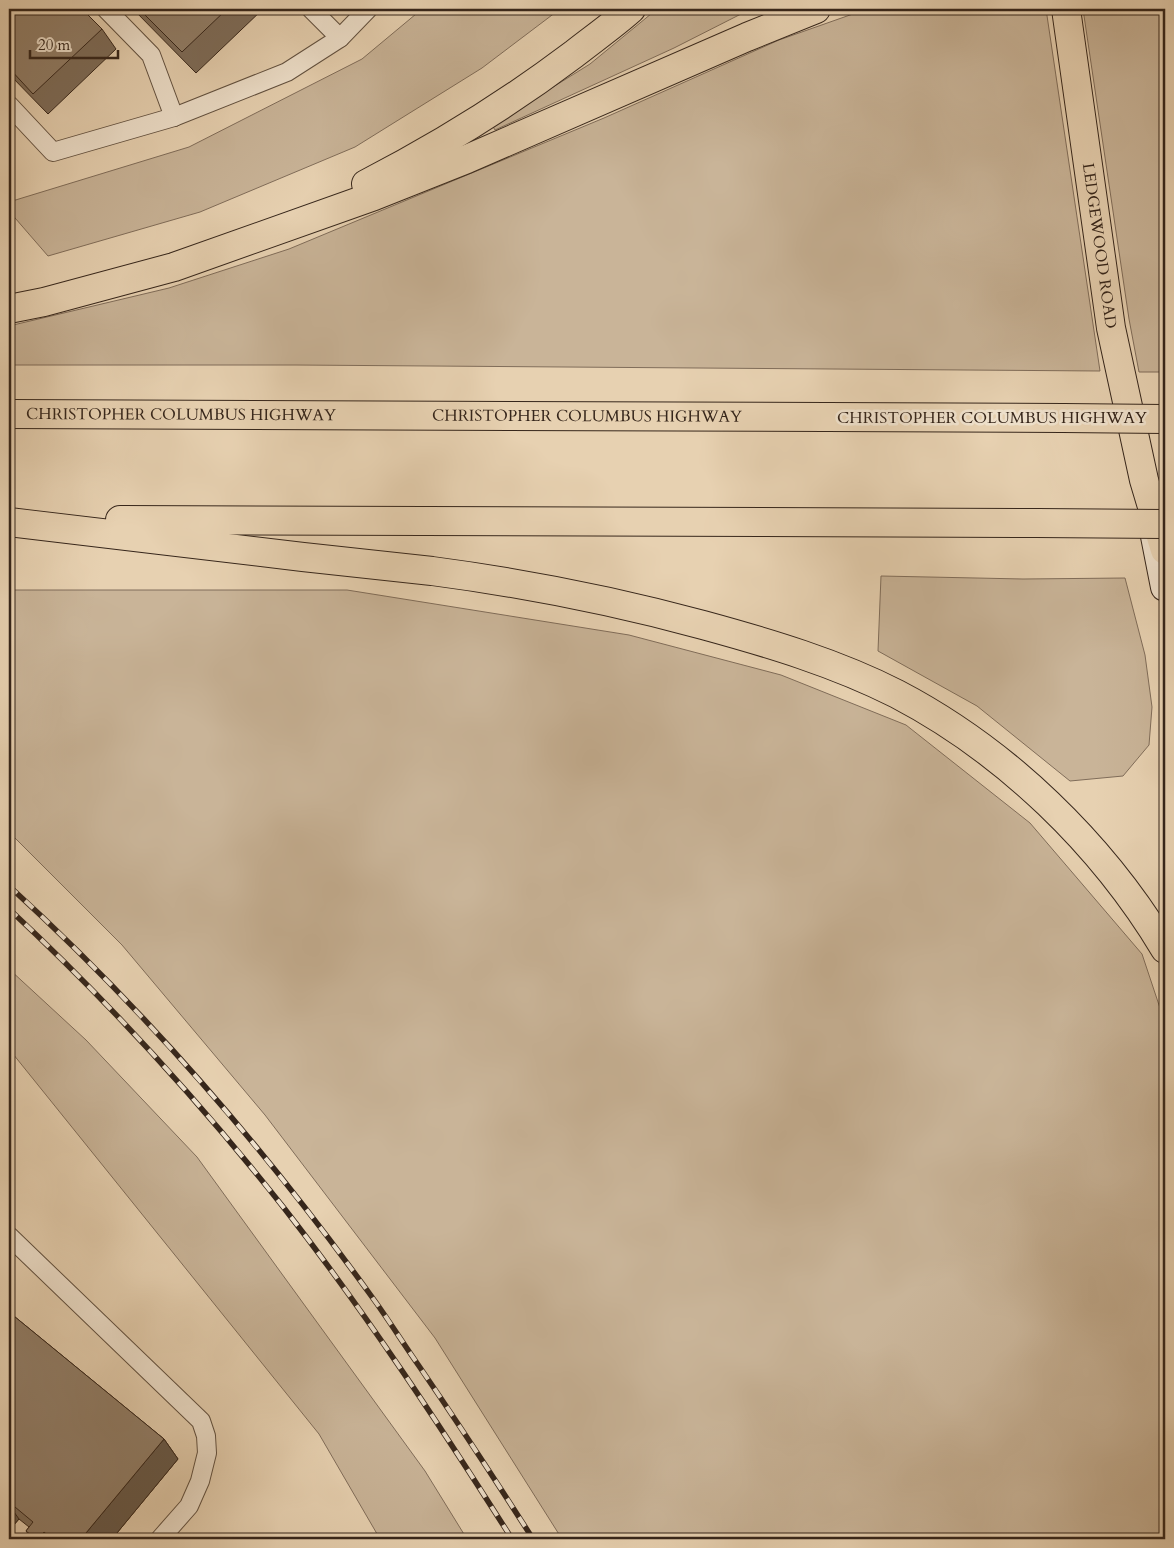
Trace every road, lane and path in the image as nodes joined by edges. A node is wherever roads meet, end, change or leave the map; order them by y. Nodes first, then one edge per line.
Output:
1 (106, 9) edge
2 (311, 9) edge
3 (368, 9) edge
4 (631, 9) edge
5 (816, 9) edge
6 (1066, 9) edge
7 (340, 38) junction
8 (9, 105) edge
9 (174, 117) junction
10 (274, 231) junction
11 (9, 309) edge
12 (9, 414) edge
13 (1165, 420) edge
14 (1144, 480) junction
15 (9, 521) edge
16 (1165, 524) edge
17 (1165, 550) edge
18 (1165, 588) edge
19 (1165, 949) edge
20 (9, 1236) edge
21 (160, 1539) edge

1 - 9 lane
2 - 7 lane
3 - 7 lane
4 - 10 highway
5 - 10 highway
6 - 14 highway, LEDGEWOOD ROAD
7 - 9 lane
8 - 9 lane
10 - 11 highway
12 - 13 highway, CHRISTOPHER COLUMBUS HIGHWAY, bridge
14 - 17 highway, LEDGEWOOD ROAD
14 - 18 main road
15 - 16 highway, bridge
15 - 19 highway
20 - 21 lane

